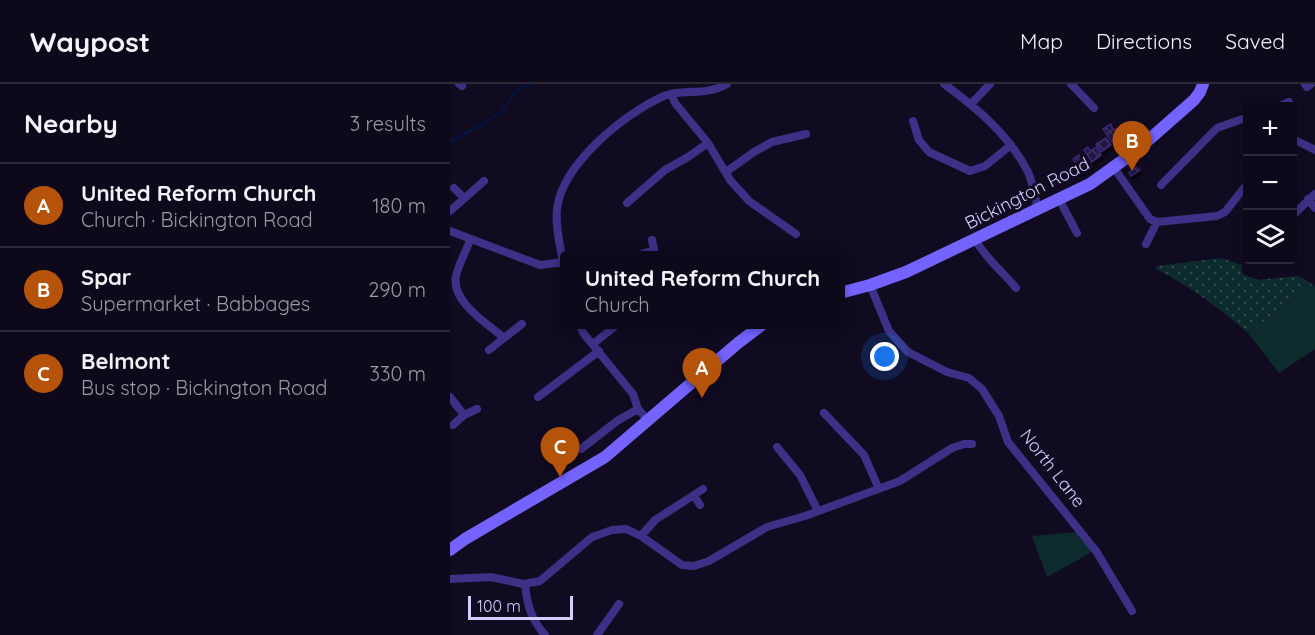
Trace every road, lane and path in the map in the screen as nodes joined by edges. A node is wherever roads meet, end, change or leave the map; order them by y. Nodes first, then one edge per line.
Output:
1 (727, 84) edge
2 (944, 84) edge
3 (990, 84) edge
4 (1071, 84) edge
5 (1203, 84) edge
6 (671, 94) junction
7 (971, 104) junction
8 (1094, 108) dead end
9 (1243, 119) edge
10 (913, 121) dead end
11 (806, 134) dead end
12 (1297, 140) edge
13 (708, 142) junction
14 (1011, 145) junction
15 (1315, 150) edge
16 (1114, 168) junction
17 (726, 172) junction
18 (484, 181) dead end
19 (1161, 185) dead end
20 (454, 188) dead end
21 (1243, 188) edge
22 (1312, 196) edge
23 (464, 198) junction
24 (1059, 199) junction
25 (627, 203) dead end
26 (1315, 208) edge
27 (1038, 209) junction
28 (450, 211) edge
29 (1297, 211) edge
30 (1157, 222) junction
31 (450, 231) edge
32 (1077, 233) dead end
33 (796, 234) dead end
34 (975, 239) junction
35 (470, 240) junction
36 (1146, 244) dead end
37 (562, 251) edge
38 (560, 264) edge
39 (870, 285) junction
40 (1016, 288) dead end
41 (845, 292) edge
42 (522, 324) dead end
43 (582, 329) edge
44 (613, 329) edge
45 (756, 329) edge
46 (504, 338) junction
47 (596, 348) junction
48 (489, 350) dead end
49 (450, 397) edge
50 (538, 397) dead end
51 (477, 409) dead end
52 (638, 409) junction
53 (824, 413) dead end
54 (464, 415) junction
55 (648, 420) junction
56 (453, 425) dead end
57 (972, 444) dead end
58 (777, 447) dead end
59 (581, 449) dead end
60 (703, 489) dead end
61 (879, 489) junction
62 (694, 495) junction
63 (700, 505) dead end
64 (818, 511) junction
65 (641, 536) junction
66 (450, 550) edge
67 (450, 579) edge
68 (525, 584) junction
69 (619, 604) dead end
70 (1132, 611) dead end
71 (545, 635) edge
72 (597, 635) edge

1 - 6 street
2 - 7 street
3 - 7 street
4 - 8 street
5 - 16 main road, Bickington Road
6 - 13 street
6 - 37 street
7 - 14 street
9 - 19 street
10 - 14 street
11 - 17 street
12 - 15 street
13 - 17 street
13 - 25 street
14 - 27 street
16 - 24 main road, Bickington Road
16 - 30 street
17 - 33 street
18 - 23 street
20 - 23 street
21 - 30 street
22 - 26 street
22 - 29 street
23 - 28 street
24 - 27 main road, Bickington Road
24 - 32 street
27 - 34 main road, Bickington Road
30 - 36 street
31 - 35 street
34 - 39 main road, Bickington Road
34 - 40 street
35 - 38 street
35 - 46 street
39 - 41 main road, Bickington Road
39 - 70 street, North Lane
42 - 46 street
43 - 47 street
44 - 47 street
45 - 55 main road
46 - 48 street
47 - 50 street
47 - 52 street
49 - 54 street
51 - 54 street
52 - 55 street
52 - 59 street
53 - 61 street
54 - 56 street
55 - 66 main road
57 - 61 street
58 - 64 street
60 - 62 street
61 - 64 street
62 - 63 street
62 - 65 street
64 - 65 street
65 - 68 street
67 - 68 street
68 - 71 street
69 - 72 street

